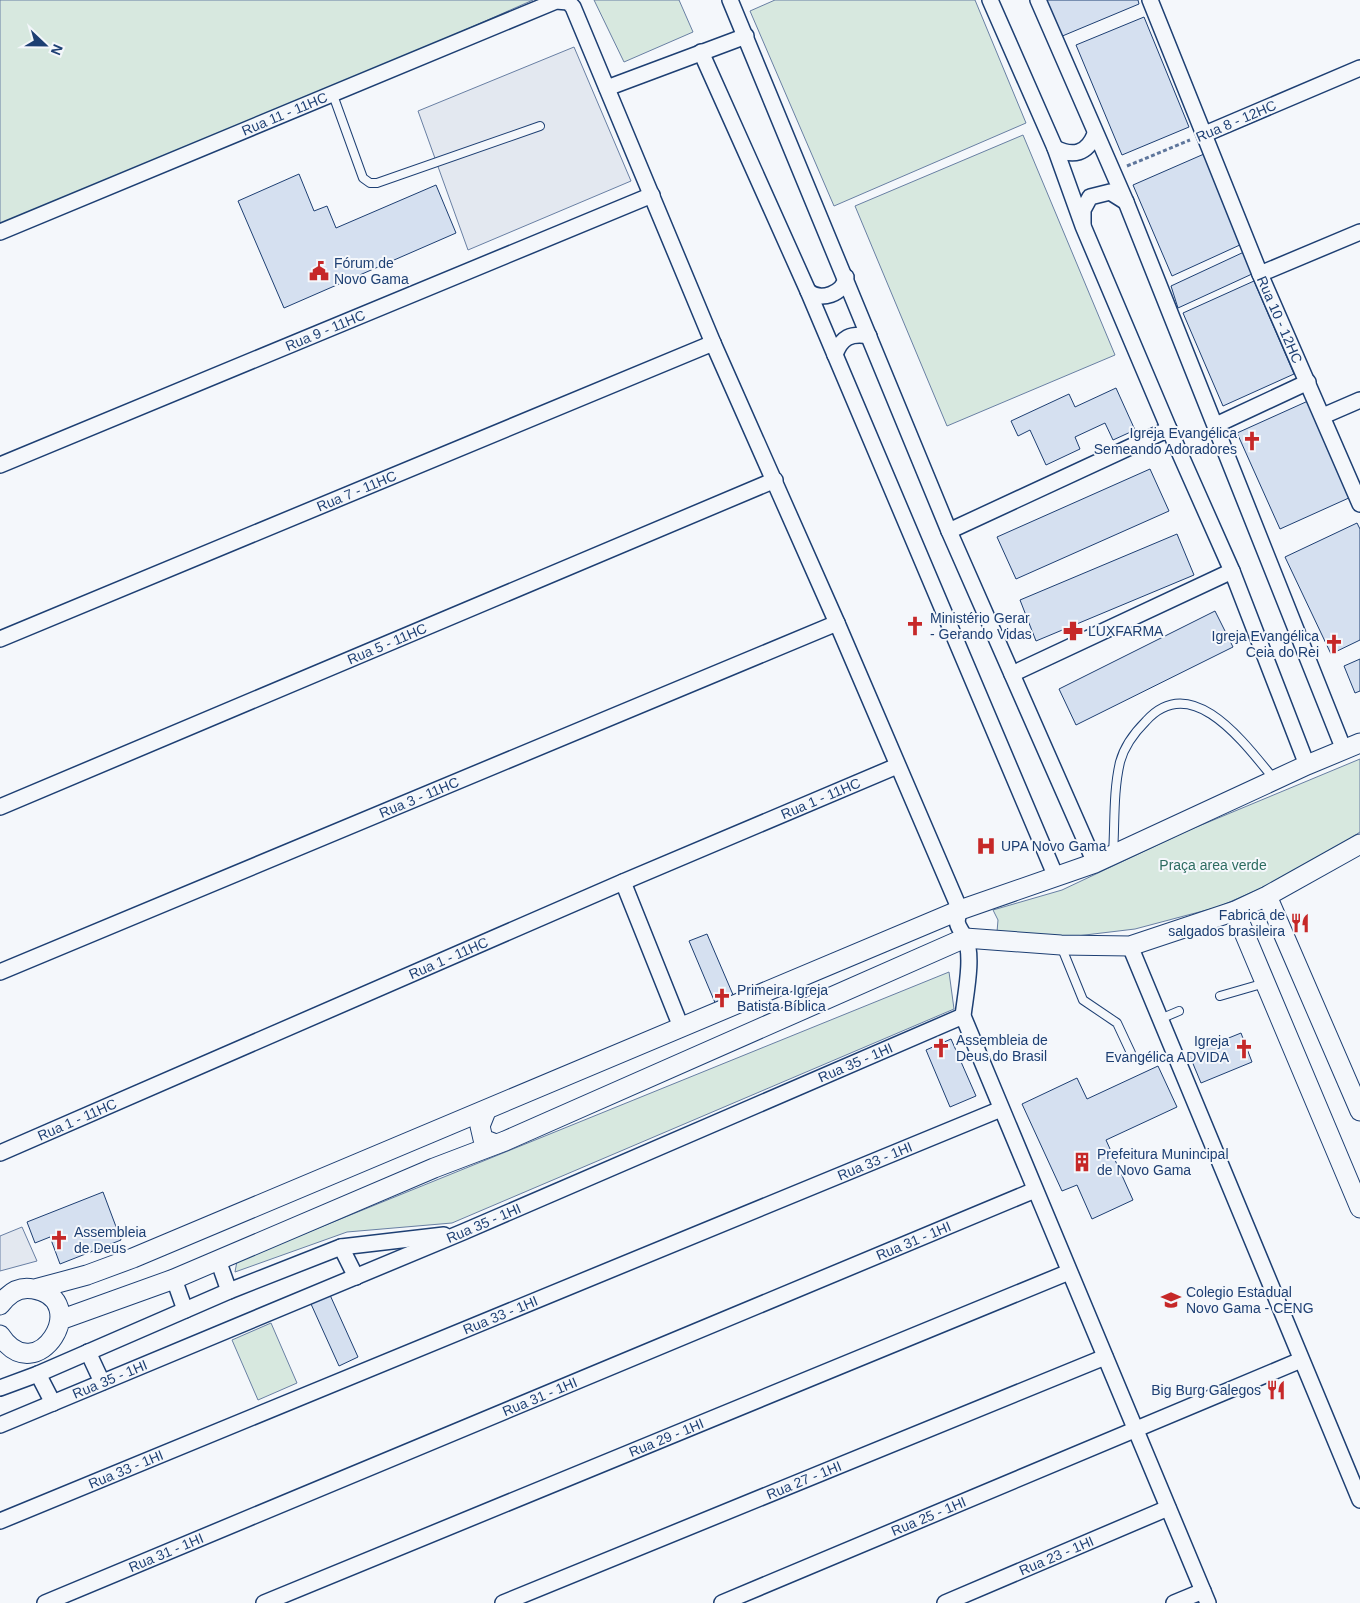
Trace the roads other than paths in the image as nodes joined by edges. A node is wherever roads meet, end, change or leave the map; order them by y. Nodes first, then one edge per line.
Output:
1 (990, 0) edge
2 (1038, 0) edge
3 (1150, 0) edge
4 (736, 2) edge
5 (746, 36) junction
6 (701, 52) junction
7 (1360, 68) edge
8 (607, 88) junction
9 (333, 95) junction
10 (540, 126) dead end
11 (1095, 134) junction
12 (1205, 134) junction
13 (1055, 148) junction
14 (652, 195) junction
15 (1126, 202) junction
16 (1083, 226) junction
17 (0, 232) edge
18 (1360, 232) edge
19 (1260, 274) junction
20 (846, 276) junction
21 (808, 291) junction
22 (869, 336) junction
23 (713, 343) junction
24 (835, 355) junction
25 (1308, 382) junction
26 (1360, 400) edge
27 (1322, 416) junction
28 (1216, 425) junction
29 (1169, 429) junction
30 (0, 465) edge
31 (775, 480) junction
32 (1360, 504) edge
33 (949, 531) junction
34 (1232, 571) junction
35 (837, 623) junction
36 (0, 639) edge
37 (1012, 674) junction
38 (1352, 747) edge
39 (1307, 765) junction
40 (897, 766) junction
41 (1275, 780) junction
42 (0, 807) edge
43 (1360, 844) edge
44 (1113, 854) junction
45 (1094, 863) junction
46 (1056, 877) junction
47 (623, 882) junction
48 (1267, 896) junction
49 (960, 910) junction
50 (1235, 911) junction
51 (965, 938) junction
52 (1061, 945) junction
53 (1130, 946) junction
54 (0, 972) edge
55 (1265, 983) junction
56 (1220, 996) dead end
57 (1179, 1011) dead end
58 (963, 1016) junction
59 (1160, 1018) junction
60 (681, 1027) junction
61 (1131, 1053) dead end
62 (1001, 1109) junction
63 (486, 1110) junction
64 (1360, 1111) edge
65 (429, 1135) junction
66 (496, 1144) junction
67 (0, 1153) edge
68 (441, 1165) junction
69 (1035, 1190) junction
70 (1360, 1208) edge
71 (463, 1232) junction
72 (341, 1247) junction
73 (218, 1260) junction
74 (1069, 1272) junction
75 (356, 1277) junction
76 (174, 1280) junction
77 (35, 1289) junction
78 (228, 1291) junction
79 (4, 1295) edge
80 (185, 1310) junction
81 (60, 1320) junction
82 (3, 1345) edge
83 (88, 1352) junction
84 (1105, 1357) junction
85 (1301, 1360) junction
86 (38, 1374) junction
87 (102, 1382) junction
88 (0, 1388) edge
89 (53, 1403) junction
90 (0, 1425) edge
91 (1134, 1430) junction
92 (1360, 1500) edge
93 (1168, 1508) junction
94 (0, 1521) edge
95 (1206, 1597) edge
96 (45, 1603) edge
97 (264, 1603) edge
98 (502, 1603) edge
99 (722, 1603) edge
100 (945, 1603) edge
101 (1174, 1603) edge

1 - 13 street
2 - 11 street
3 - 12 street, Rua 10 - 12HC
4 - 5 street
5 - 6 street
5 - 20 street
6 - 8 street
6 - 21 street
7 - 12 street, Rua 8 - 12HC
8 - 9 street, Rua 11 - 11HC
8 - 14 street
9 - 10 lane
9 - 17 street, Rua 11 - 11HC
11 - 13 street
11 - 15 street
12 - 19 street, Rua 10 - 12HC
13 - 16 street
14 - 23 street
14 - 30 street, Rua 9 - 11HC
15 - 16 street
15 - 28 street
16 - 29 street
18 - 19 street
19 - 25 street, Rua 10 - 12HC
20 - 21 street
20 - 22 street
21 - 24 street
22 - 24 street
22 - 33 street
23 - 31 street
23 - 36 street, Rua 7 - 11HC
24 - 46 street
25 - 27 street, Rua 10 - 12HC
25 - 28 street
26 - 27 street
27 - 32 street, Rua 10 - 12HC
28 - 38 street
29 - 33 street
29 - 34 street
31 - 35 street
31 - 42 street, Rua 5 - 11HC
33 - 37 street
34 - 37 street
34 - 39 street
35 - 40 street
35 - 54 street, Rua 3 - 11HC
37 - 45 street
38 - 39 street
39 - 41 street
40 - 47 street, Rua 1 - 11HC
40 - 49 street
41 - 44 street
41 - 44 lane
43 - 48 street
44 - 45 street
45 - 46 street
46 - 49 street
47 - 60 street
47 - 67 street, Rua 1 - 11HC
48 - 50 street
48 - 64 street
49 - 51 street
49 - 60 street
50 - 53 street
50 - 55 street
51 - 52 street
51 - 58 street
51 - 66 street
52 - 53 street
52 - 61 lane
53 - 59 street
55 - 56 lane
55 - 70 street
57 - 59 lane
58 - 62 street
58 - 71 street, Rua 35 - 1HI
59 - 85 street
60 - 63 street
62 - 69 street
62 - 94 street, Rua 33 - 1HI
63 - 65 street
63 - 66 street
65 - 68 street
65 - 77 street
66 - 68 street
68 - 73 street
69 - 74 street
69 - 96 street, Rua 31 - 1HI
71 - 72 street
71 - 75 street, Rua 35 - 1HI
72 - 75 street
72 - 78 street
73 - 76 street
73 - 78 street
74 - 84 street
74 - 97 street, Rua 29 - 1HI
75 - 87 street, Rua 35 - 1HI
76 - 80 street
76 - 81 street
77 - 79 street
77 - 81 street
78 - 80 street
80 - 83 street
81 - 82 street
83 - 86 street
83 - 87 street
84 - 91 street
84 - 98 street, Rua 27 - 1HI
85 - 91 street, Rua 25 - 1HI
85 - 92 street
86 - 88 street
86 - 89 street
87 - 89 street, Rua 35 - 1HI
89 - 90 street, Rua 35 - 1HI
91 - 93 street
91 - 99 street, Rua 25 - 1HI
93 - 95 street
93 - 100 street, Rua 23 - 1HI
95 - 101 street

